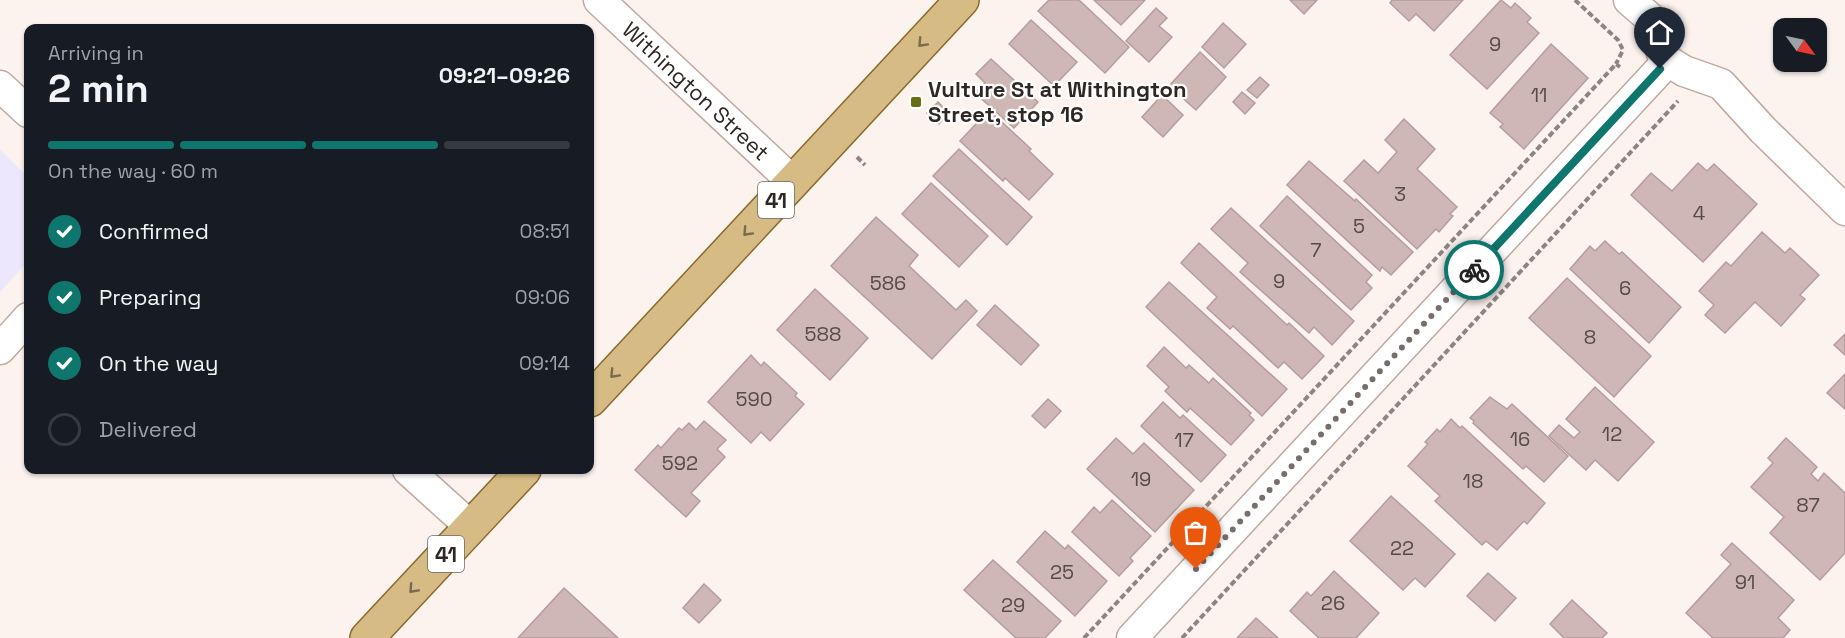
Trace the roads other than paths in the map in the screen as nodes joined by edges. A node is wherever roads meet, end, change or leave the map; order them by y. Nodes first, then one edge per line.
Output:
1 (599, 0) edge
2 (962, 0) edge
3 (1629, 0) edge
4 (1668, 61) junction
5 (0, 86) edge
6 (24, 108) edge
7 (794, 182) junction
8 (1845, 210) edge
9 (24, 322) edge
10 (0, 349) edge
11 (594, 396) edge
12 (412, 474) edge
13 (520, 474) edge
14 (471, 527) junction
15 (368, 638) edge
16 (1132, 638) edge

1 - 7 street, Withington Street
2 -> 7 main road, 41
3 - 4 street
4 - 8 street
4 - 16 street
5 - 6 street
7 -> 11 main road, 41
9 - 10 street
12 - 14 street
13 - 14 main road, 41
14 -> 15 main road, 41

